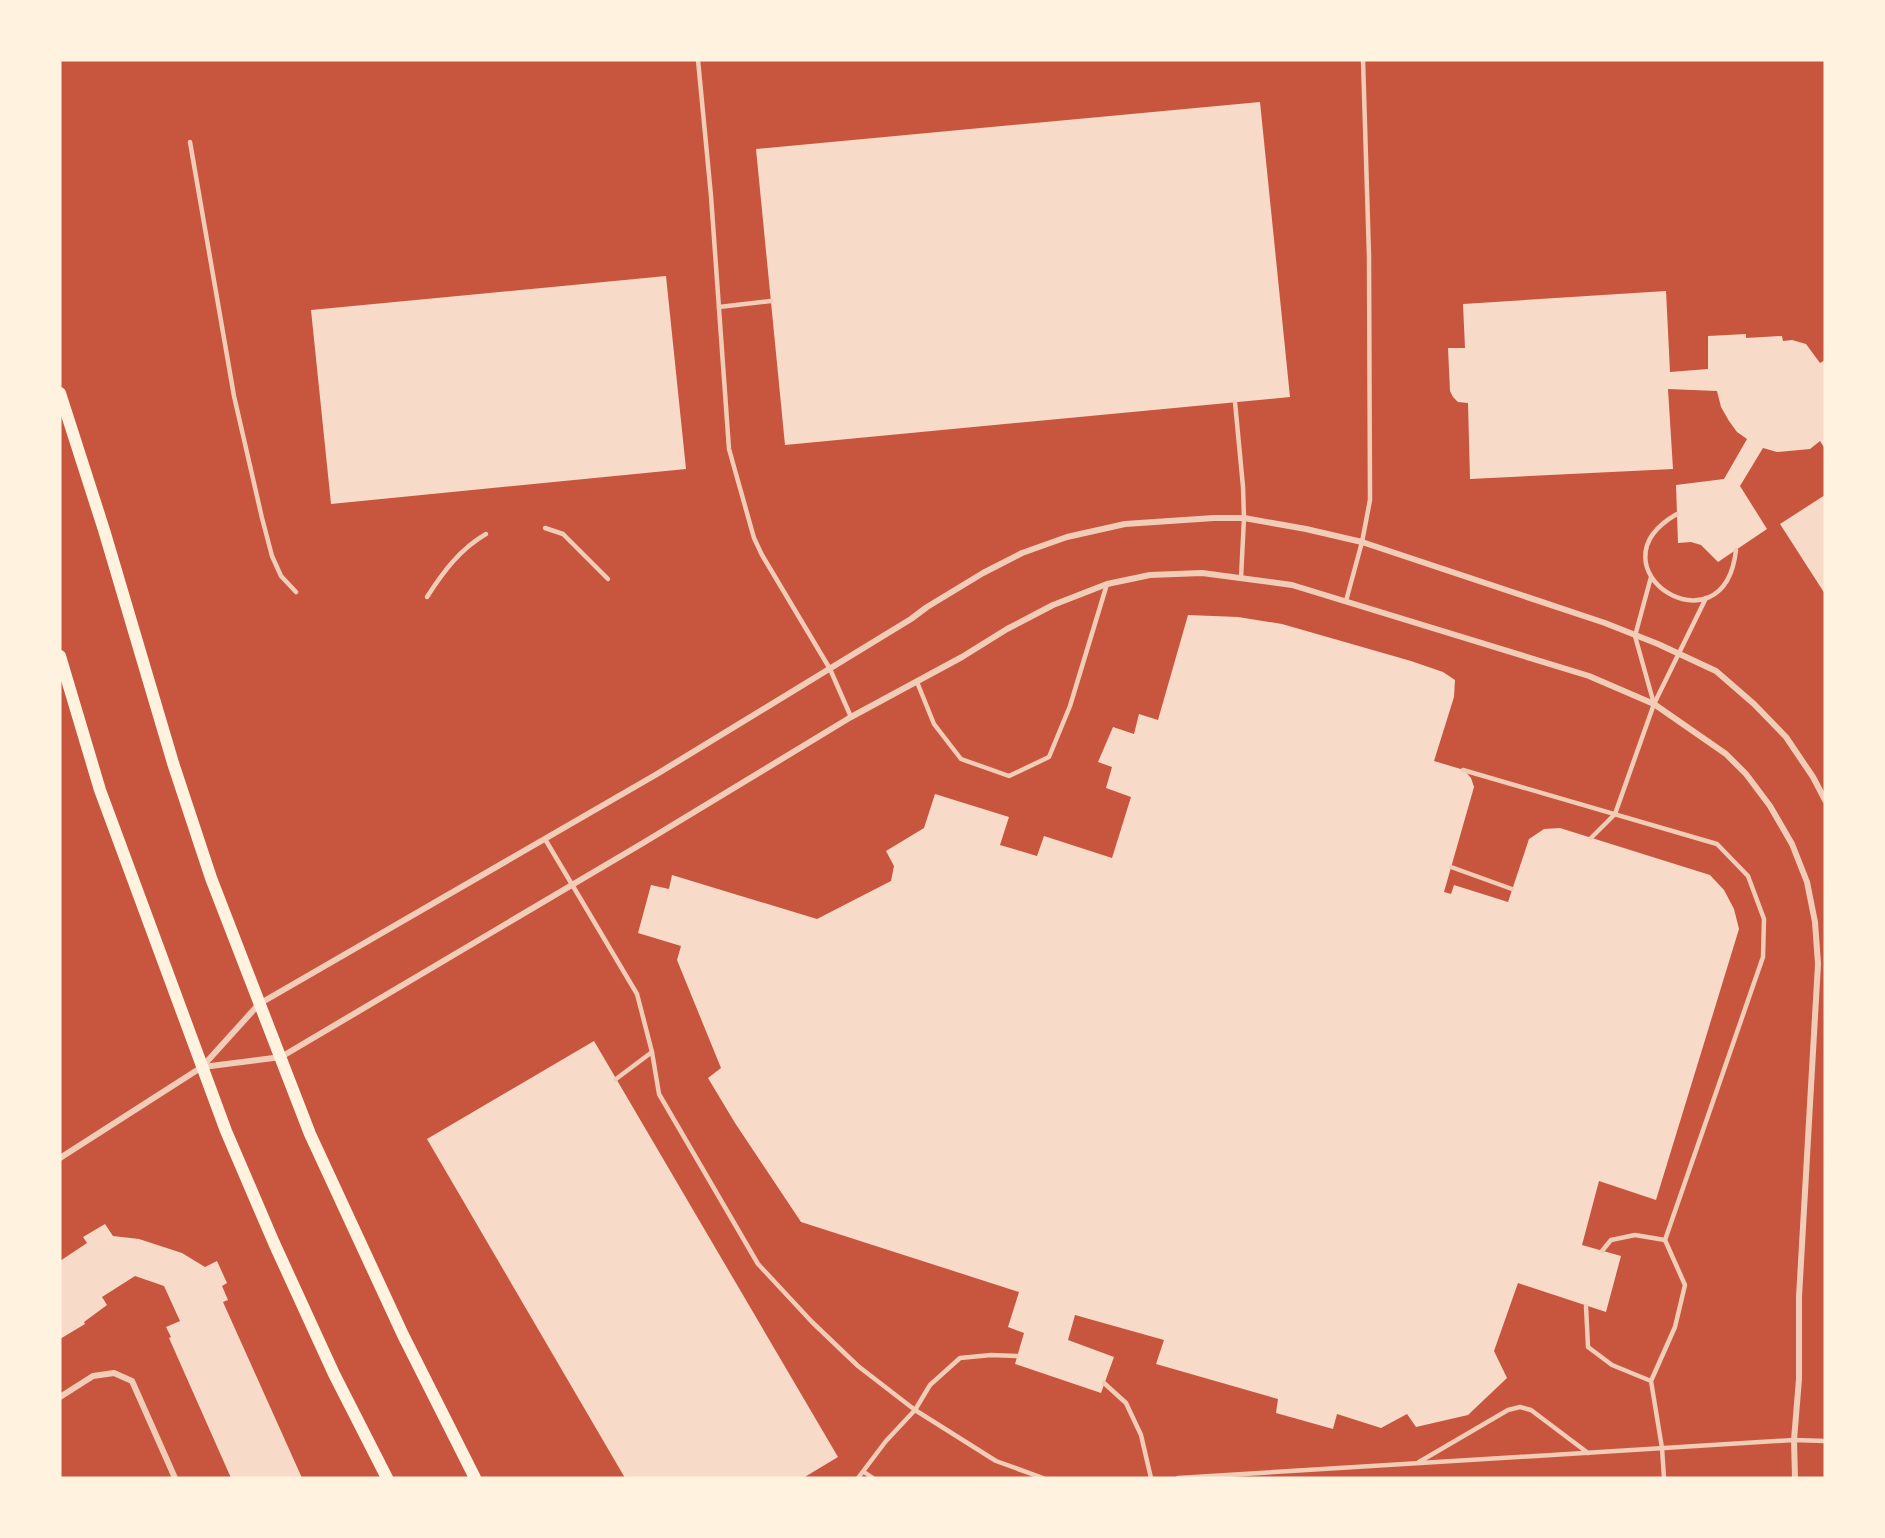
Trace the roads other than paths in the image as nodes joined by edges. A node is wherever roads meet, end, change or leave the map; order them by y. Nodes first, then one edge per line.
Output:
1 (698, 60) edge
2 (1363, 60) edge
3 (190, 141) dead end
4 (771, 301) dead end
5 (719, 307) junction
6 (60, 393) edge
7 (1235, 402) dead end
8 (1677, 514) dead end
9 (1244, 518) junction
10 (545, 528) dead end
11 (486, 534) dead end
12 (1362, 542) junction
13 (1736, 550) dead end
14 (1651, 577) junction
15 (1240, 578) junction
16 (608, 579) dead end
17 (1107, 584) junction
18 (296, 592) dead end
19 (427, 597) dead end
20 (1706, 598) junction
21 (1346, 601) junction
22 (1635, 636) junction
23 (1679, 654) junction
24 (60, 656) edge
25 (830, 669) junction
26 (917, 682) junction
27 (1654, 704) junction
28 (851, 717) junction
29 (1463, 770) dead end
30 (1825, 800) edge
31 (1615, 814) junction
32 (1591, 838) dead end
33 (545, 839) junction
34 (1451, 867) dead end
35 (572, 884) junction
36 (1512, 889) dead end
37 (259, 1004) junction
38 (652, 1052) junction
39 (281, 1057) junction
40 (202, 1067) junction
41 (616, 1079) dead end
42 (60, 1158) edge
43 (1665, 1240) junction
44 (1602, 1251) dead end
45 (1586, 1306) dead end
46 (1017, 1356) dead end
47 (1651, 1381) junction
48 (1104, 1383) dead end
49 (60, 1397) edge
50 (915, 1410) junction
51 (1794, 1440) junction
52 (1825, 1441) edge
53 (1662, 1448) junction
54 (1588, 1453) junction
55 (1417, 1464) junction
56 (864, 1472) junction
57 (175, 1478) edge
58 (387, 1478) edge
59 (475, 1478) edge
60 (858, 1478) edge
61 (873, 1478) edge
62 (1043, 1478) edge
63 (1151, 1478) edge
64 (1178, 1478) edge
65 (1664, 1478) edge
66 (1795, 1478) edge

1 - 5 lane
2 - 12 lane
3 - 18 lane
4 - 5 lane
5 - 25 lane
6 - 37 main road
7 - 9 lane
8 - 14 lane
9 - 12 street
9 - 15 lane
9 - 25 street
10 - 16 lane
11 - 19 lane
12 - 21 lane
12 - 22 street
13 - 20 lane
14 - 20 lane
14 - 22 lane
15 - 17 street
15 - 21 street
17 - 26 street
17 - 26 lane
20 - 23 lane
21 - 27 street
22 - 23 street
22 - 27 lane
23 - 27 lane
23 - 30 street
24 - 40 main road
25 - 28 lane
25 - 33 street
26 - 28 street
27 - 31 lane
27 - 51 street
28 - 35 street
29 - 31 lane
31 - 32 lane
31 - 43 lane
33 - 35 lane
33 - 37 street
34 - 36 lane
35 - 38 lane
35 - 39 street
37 - 39 main road
37 - 40 street
38 - 41 lane
38 - 50 lane
39 - 40 street
39 - 59 main road
40 - 42 street
40 - 58 main road
43 - 44 lane
43 - 47 lane
45 - 47 lane
46 - 50 lane
47 - 53 lane
48 - 63 lane
49 - 57 street
50 - 56 lane
50 - 62 lane
51 - 52 lane
51 - 53 lane
51 - 66 street
53 - 54 lane
53 - 65 lane
54 - 55 lane
54 - 55 lane
55 - 64 lane
56 - 60 lane
56 - 61 lane

